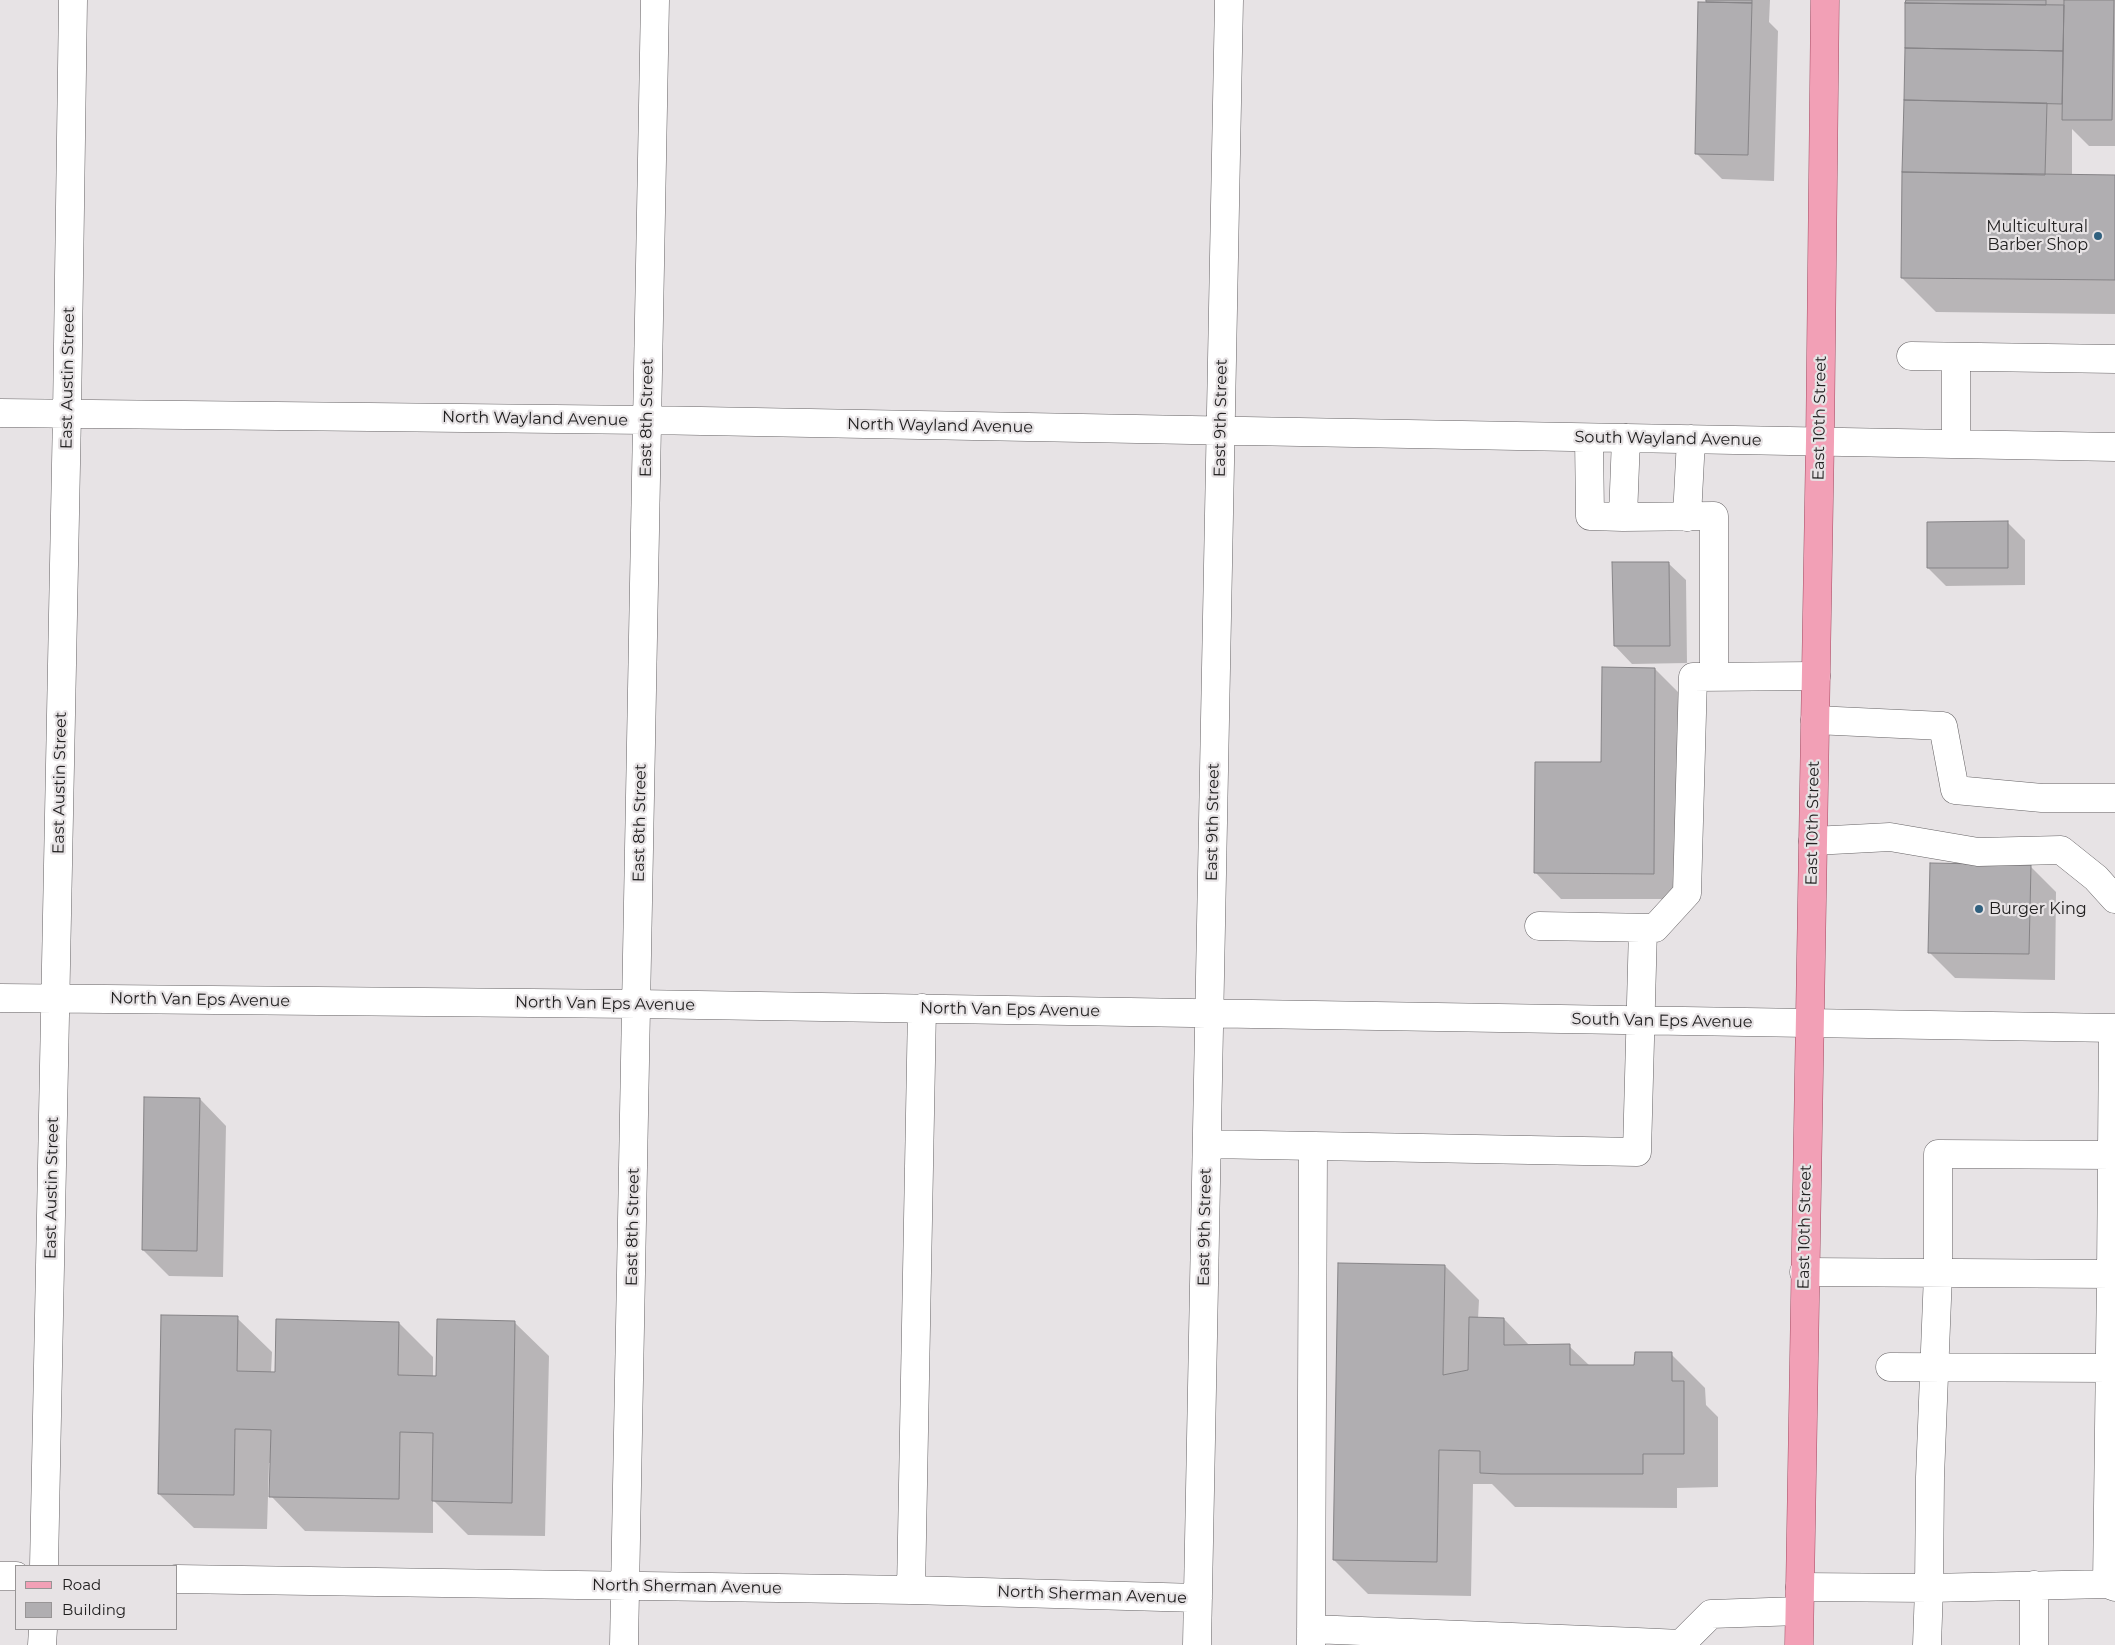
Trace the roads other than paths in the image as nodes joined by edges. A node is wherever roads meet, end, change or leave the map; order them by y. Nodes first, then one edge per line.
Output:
1 (73, 0) edge
2 (654, 0) edge
3 (1229, 0) edge
4 (1825, 0) edge
5 (1911, 356) dead end
6 (1956, 357) junction
7 (2115, 359) edge
8 (0, 413) edge
9 (67, 414) junction
10 (647, 420) junction
11 (1220, 432) junction
12 (1589, 438) junction
13 (1626, 438) junction
14 (1691, 439) junction
15 (1820, 441) junction
16 (1956, 444) junction
17 (2115, 447) edge
18 (1624, 517) junction
19 (1687, 517) junction
20 (1816, 676) junction
21 (1714, 677) junction
22 (1815, 720) junction
23 (2115, 798) edge
24 (1813, 841) junction
25 (2115, 899) edge
26 (1539, 926) dead end
27 (1643, 928) junction
28 (0, 998) edge
29 (56, 999) junction
30 (637, 1004) junction
31 (922, 1008) junction
32 (1209, 1014) junction
33 (1641, 1021) junction
34 (1809, 1024) junction
35 (2114, 1028) edge
36 (1207, 1144) junction
37 (1313, 1146) junction
38 (2112, 1155) junction
39 (1804, 1272) junction
40 (1938, 1274) junction
41 (2111, 1274) junction
42 (1890, 1367) dead end
43 (1934, 1368) junction
44 (2110, 1368) junction
45 (44, 1565) edge
46 (0, 1576) edge
47 (15, 1576) edge
48 (178, 1579) edge
49 (2034, 1585) junction
50 (626, 1586) junction
51 (2111, 1586) edge
52 (1929, 1588) junction
53 (911, 1590) junction
54 (1198, 1598) junction
55 (1799, 1599) junction
56 (43, 1630) edge
57 (1311, 1637) edge
58 (1637, 1644) edge
59 (42, 1645) edge
60 (624, 1645) edge
61 (1197, 1645) edge
62 (1799, 1645) edge
63 (1927, 1645) edge
64 (2034, 1645) edge

1 - 9 street, East Austin Street
2 - 10 street, East 8th Street
3 - 11 street, East 9th Street
4 - 15 main road, East 10th Street
5 - 6 street
6 - 7 street
6 - 16 street
8 - 9 street, North Wayland Avenue
9 - 10 street, North Wayland Avenue
9 - 29 street, East Austin Street
10 - 11 street, North Wayland Avenue
10 - 30 street, East 8th Street
11 - 12 street, South Wayland Avenue
11 - 32 street, East 9th Street
12 - 13 street, South Wayland Avenue
12 - 18 street
13 - 14 street, South Wayland Avenue
13 - 18 street
14 - 15 street, South Wayland Avenue
14 - 19 street
15 - 16 street, South Wayland Avenue
15 - 20 main road, East 10th Street
16 - 17 street, South Wayland Avenue
18 - 19 street
19 - 21 street
20 - 21 street
20 - 22 main road, East 10th Street
21 - 27 street
22 - 23 street
22 - 24 main road, East 10th Street
24 - 25 street
24 - 34 main road, East 10th Street
26 - 27 street
27 - 33 street
28 - 29 street, North Van Eps Avenue
29 - 30 street, North Van Eps Avenue
29 - 45 street, East Austin Street
30 - 31 street, North Van Eps Avenue
30 - 50 street, East 8th Street
31 - 32 street, North Van Eps Avenue
31 - 53 street
32 - 33 street, South Van Eps Avenue
32 - 36 street, East 9th Street
33 - 34 street, South Van Eps Avenue
33 - 37 street
34 - 35 street, South Van Eps Avenue
34 - 39 main road, East 10th Street
35 - 38 street
36 - 37 street
36 - 54 street, East 9th Street
37 - 57 street
38 - 40 street
38 - 41 street
39 - 40 street
39 - 55 main road, East 10th Street
40 - 41 street
40 - 43 street
41 - 44 street
42 - 43 street
43 - 44 street
43 - 52 street
44 - 51 street
46 - 47 street
48 - 50 street, North Sherman Avenue
49 - 51 street
49 - 52 street
49 - 64 street
50 - 53 street, North Sherman Avenue
50 - 60 street, East 8th Street
52 - 55 street
52 - 63 street
53 - 54 street, North Sherman Avenue
54 - 61 street, East 9th Street
55 - 58 street
55 - 62 main road, East 10th Street
56 - 59 street
57 - 58 street

